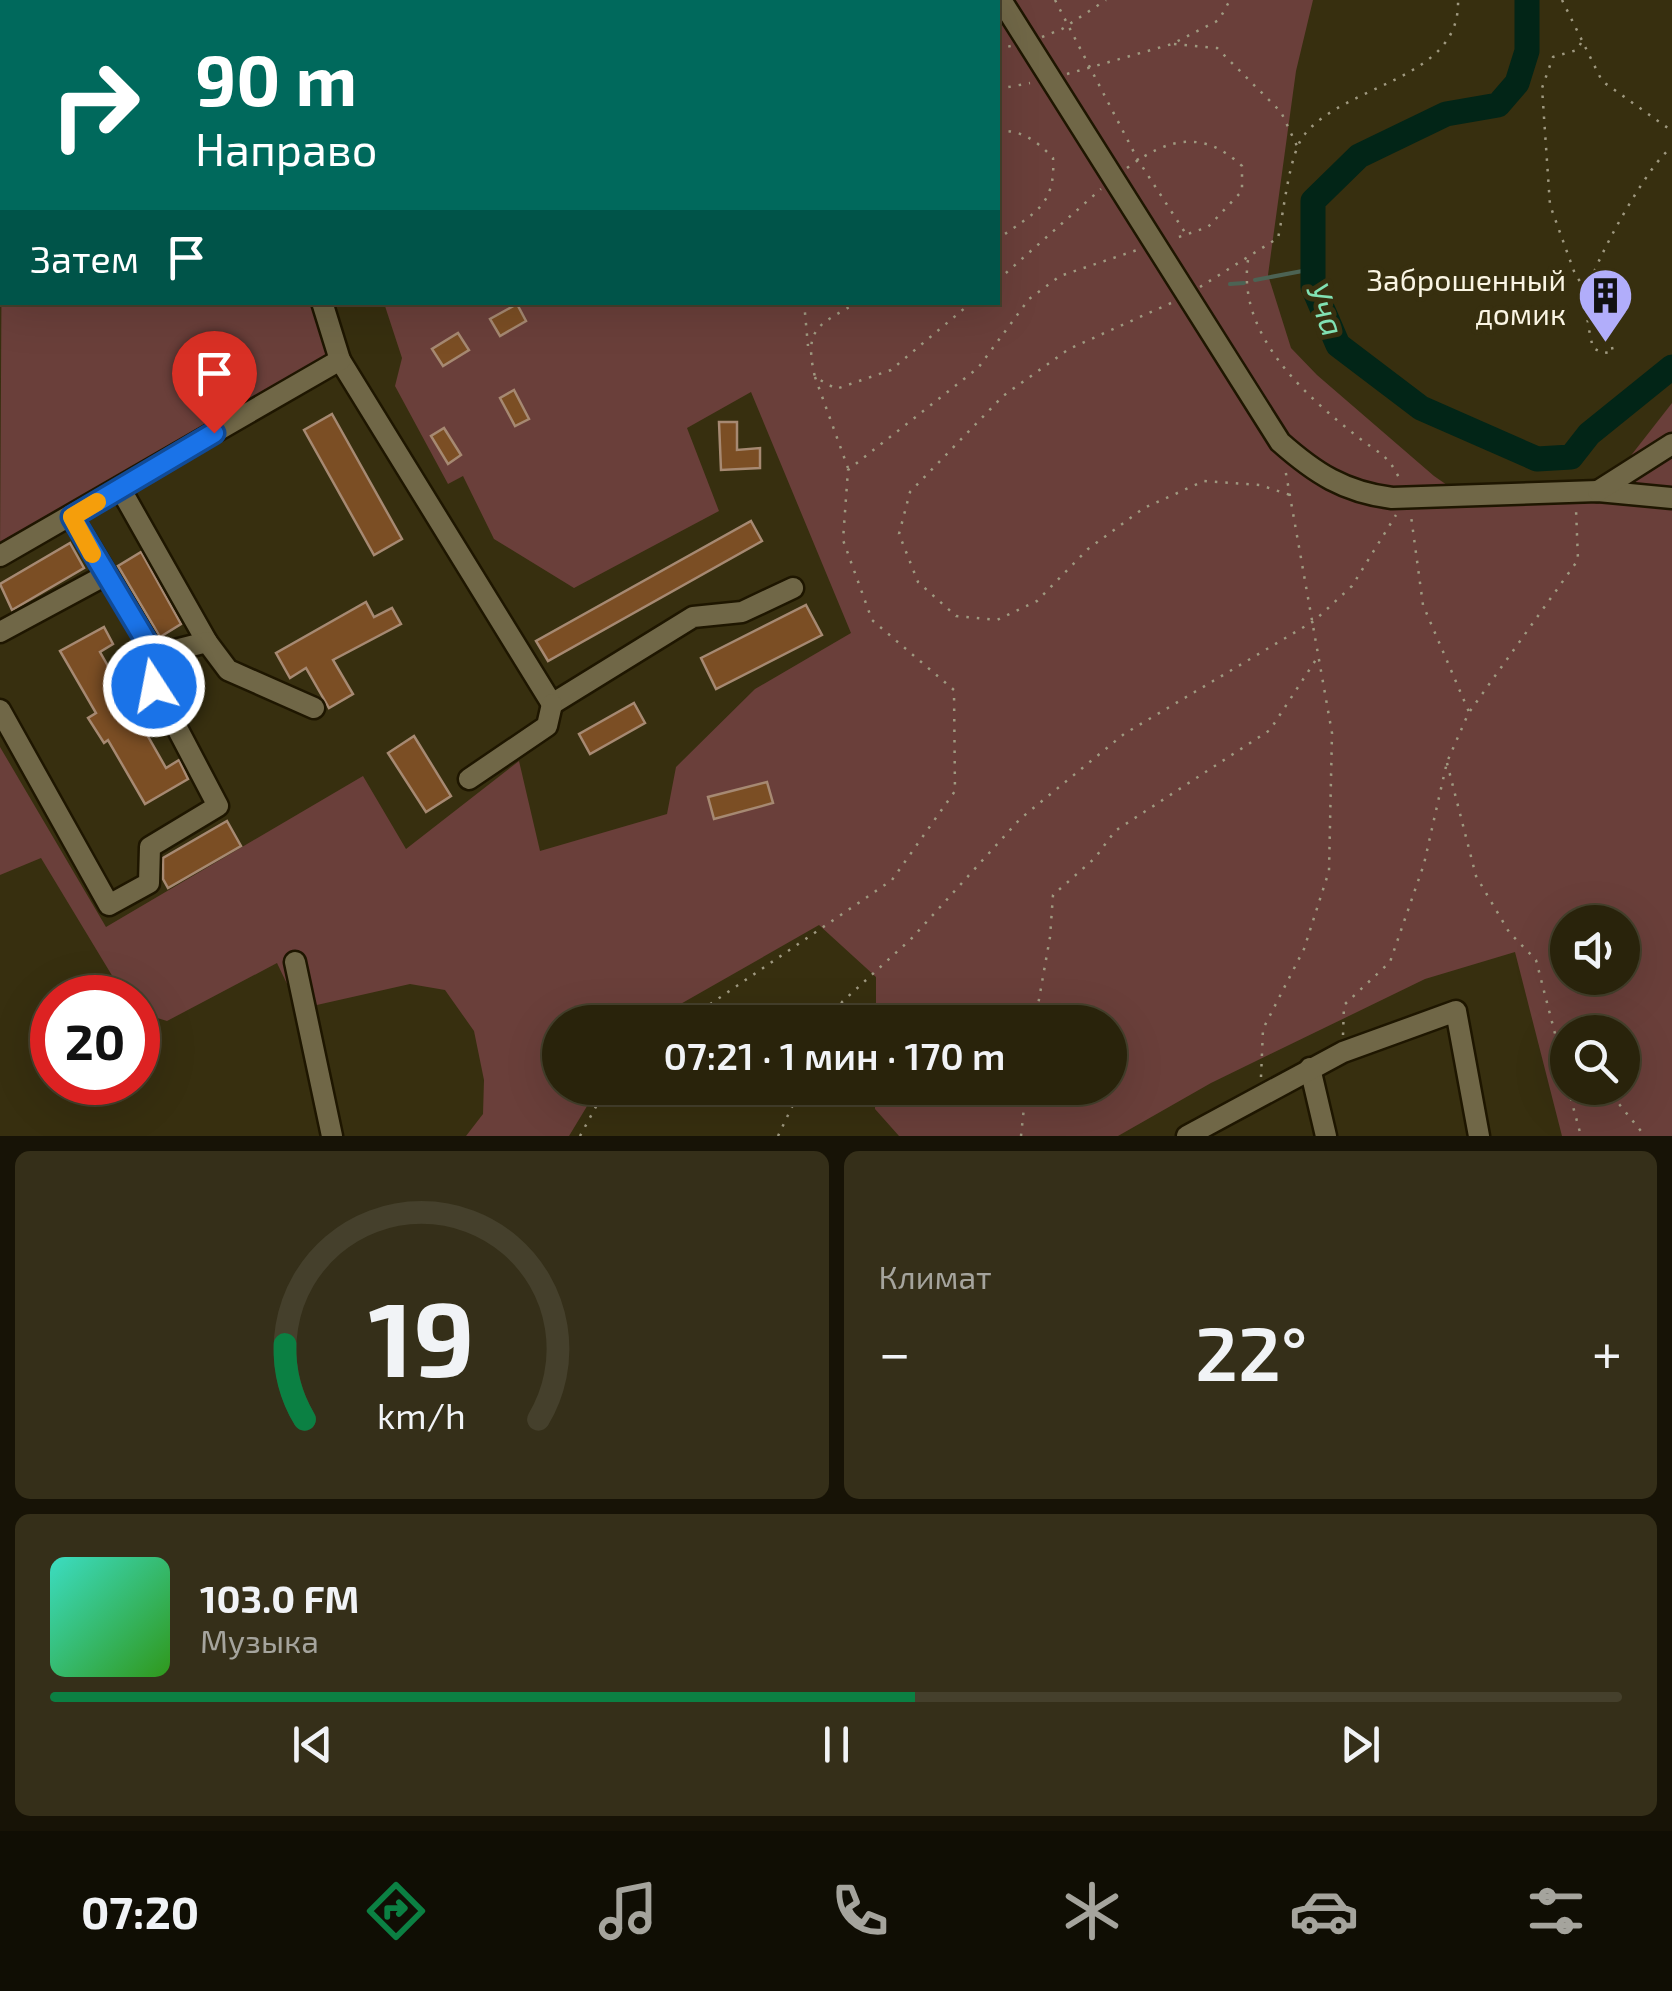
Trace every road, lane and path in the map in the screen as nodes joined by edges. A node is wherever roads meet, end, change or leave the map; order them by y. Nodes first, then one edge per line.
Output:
1 (1002, 0) edge
2 (1055, 0) edge
3 (1106, 0) edge
4 (1230, 0) edge
5 (1458, 0) edge
6 (1562, 0) edge
7 (1070, 24) junction
8 (1028, 42) junction
9 (1582, 43) junction
10 (1172, 44) junction
11 (1000, 49) edge
12 (1090, 68) junction
13 (1051, 79) junction
14 (1000, 90) edge
15 (1000, 131) edge
16 (1672, 131) edge
17 (1297, 146) junction
18 (1672, 148) edge
19 (1138, 160) junction
20 (1114, 178) junction
21 (1186, 234) junction
22 (1000, 238) edge
23 (1156, 245) junction
24 (1248, 257) junction
25 (1000, 278) edge
26 (1586, 292) junction
27 (1187, 295) junction
28 (323, 305) edge
29 (804, 305) edge
30 (853, 305) edge
31 (968, 305) edge
32 (808, 348) junction
33 (1612, 348) dead end
34 (340, 360) junction
35 (815, 376) junction
36 (1672, 444) edge
37 (848, 470) junction
38 (120, 488) junction
39 (1598, 490) junction
40 (1575, 491) junction
41 (1408, 497) junction
42 (1672, 498) edge
43 (72, 517) junction
44 (0, 556) edge
45 (104, 576) junction
46 (793, 588) dead end
47 (1314, 621) junction
48 (0, 632) edge
49 (207, 642) junction
50 (1320, 652) junction
51 (155, 656) junction
52 (552, 704) junction
53 (314, 708) dead end
54 (0, 710) edge
55 (1469, 712) junction
56 (1447, 762) junction
57 (469, 779) dead end
58 (295, 962) dead end
59 (709, 1005) edge
60 (840, 1005) edge
61 (1039, 1005) edge
62 (1550, 1016) edge
63 (1343, 1052) junction
64 (1310, 1068) junction
65 (1260, 1094) junction
66 (597, 1105) edge
67 (793, 1105) edge
68 (1024, 1105) edge
69 (1573, 1105) edge
70 (1620, 1105) edge
71 (332, 1136) edge
72 (580, 1136) edge
73 (778, 1136) edge
74 (1021, 1136) edge
75 (1187, 1136) edge
76 (1326, 1136) edge
77 (1478, 1136) edge
78 (1581, 1136) edge
79 (1645, 1136) edge

1 - 8 lane
2 - 7 path
3 - 7 path
4 - 10 path
5 - 17 path
6 - 9 path
7 - 8 path
7 - 12 path
8 - 11 path
8 - 13 lane
9 - 16 path
9 - 26 path
10 - 12 path
10 - 17 path
12 - 13 path
12 - 19 path
13 - 14 path
13 - 20 lane
15 - 22 path
17 - 24 path
18 - 26 path
19 - 20 path
19 - 21 path
19 - 21 path
20 - 23 lane
20 - 25 path
21 - 23 path
23 - 27 lane
23 - 37 path
24 - 27 path
24 - 41 path
26 - 33 path
27 - 41 lane
27 - 47 path
28 - 34 lane
29 - 32 path
30 - 32 path
31 - 35 path
32 - 35 path
34 - 38 lane
34 - 52 lane
35 - 37 path
36 - 39 lane
37 - 59 path
38 - 43 lane
38 - 49 lane
39 - 40 lane
39 - 42 lane
40 - 41 lane
40 - 55 path
41 - 47 path
41 - 55 path
43 - 44 lane
43 - 45 lane
45 - 48 lane
45 - 51 lane
46 - 52 lane
47 - 50 path
47 - 60 path
49 - 51 lane
49 - 53 lane
50 - 61 path
50 - 65 path
51 - 54 lane
52 - 57 lane
55 - 56 path
56 - 62 path
56 - 63 path
58 - 71 lane
63 - 64 lane
63 - 77 lane
64 - 65 lane
64 - 76 lane
65 - 75 lane
66 - 72 path
67 - 73 path
68 - 74 path
69 - 78 path
70 - 79 path

